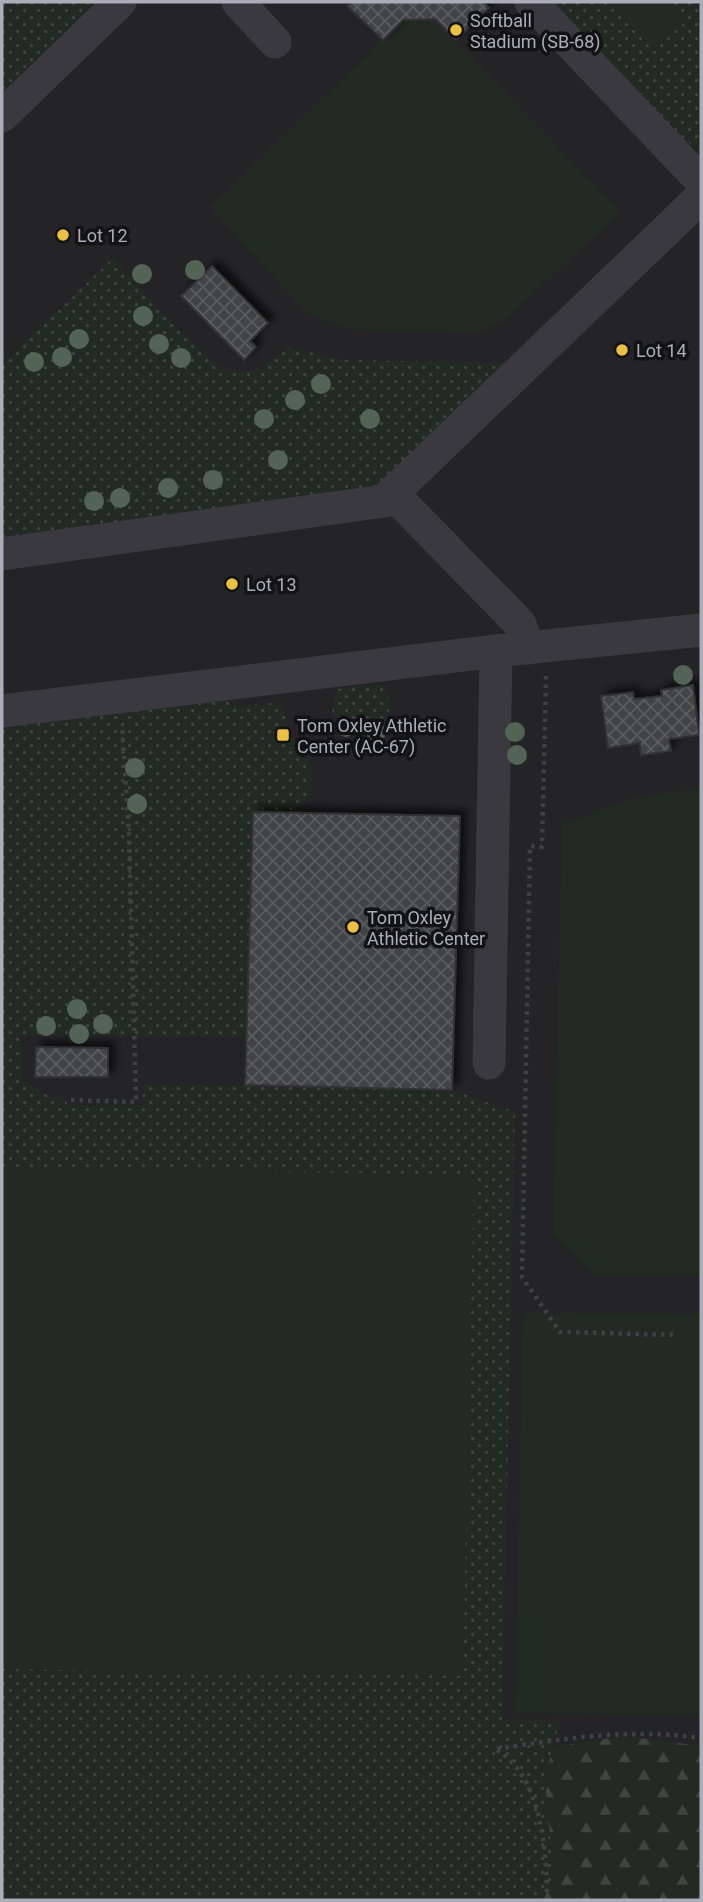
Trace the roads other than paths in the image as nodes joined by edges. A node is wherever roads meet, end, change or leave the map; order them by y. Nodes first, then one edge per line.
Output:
1 (120, 2) edge
2 (238, 2) edge
3 (531, 2) edge
4 (275, 42) dead end
5 (2, 116) edge
6 (701, 181) edge
7 (701, 197) edge
8 (393, 494) junction
9 (2, 554) edge
10 (701, 630) edge
11 (522, 649) junction
12 (2, 711) edge
13 (489, 1063) dead end

1 - 5 lane
2 - 4 lane
3 - 6 lane
7 - 8 lane
8 - 9 lane
8 - 11 lane
10 - 11 lane
11 - 12 lane
11 - 13 lane

